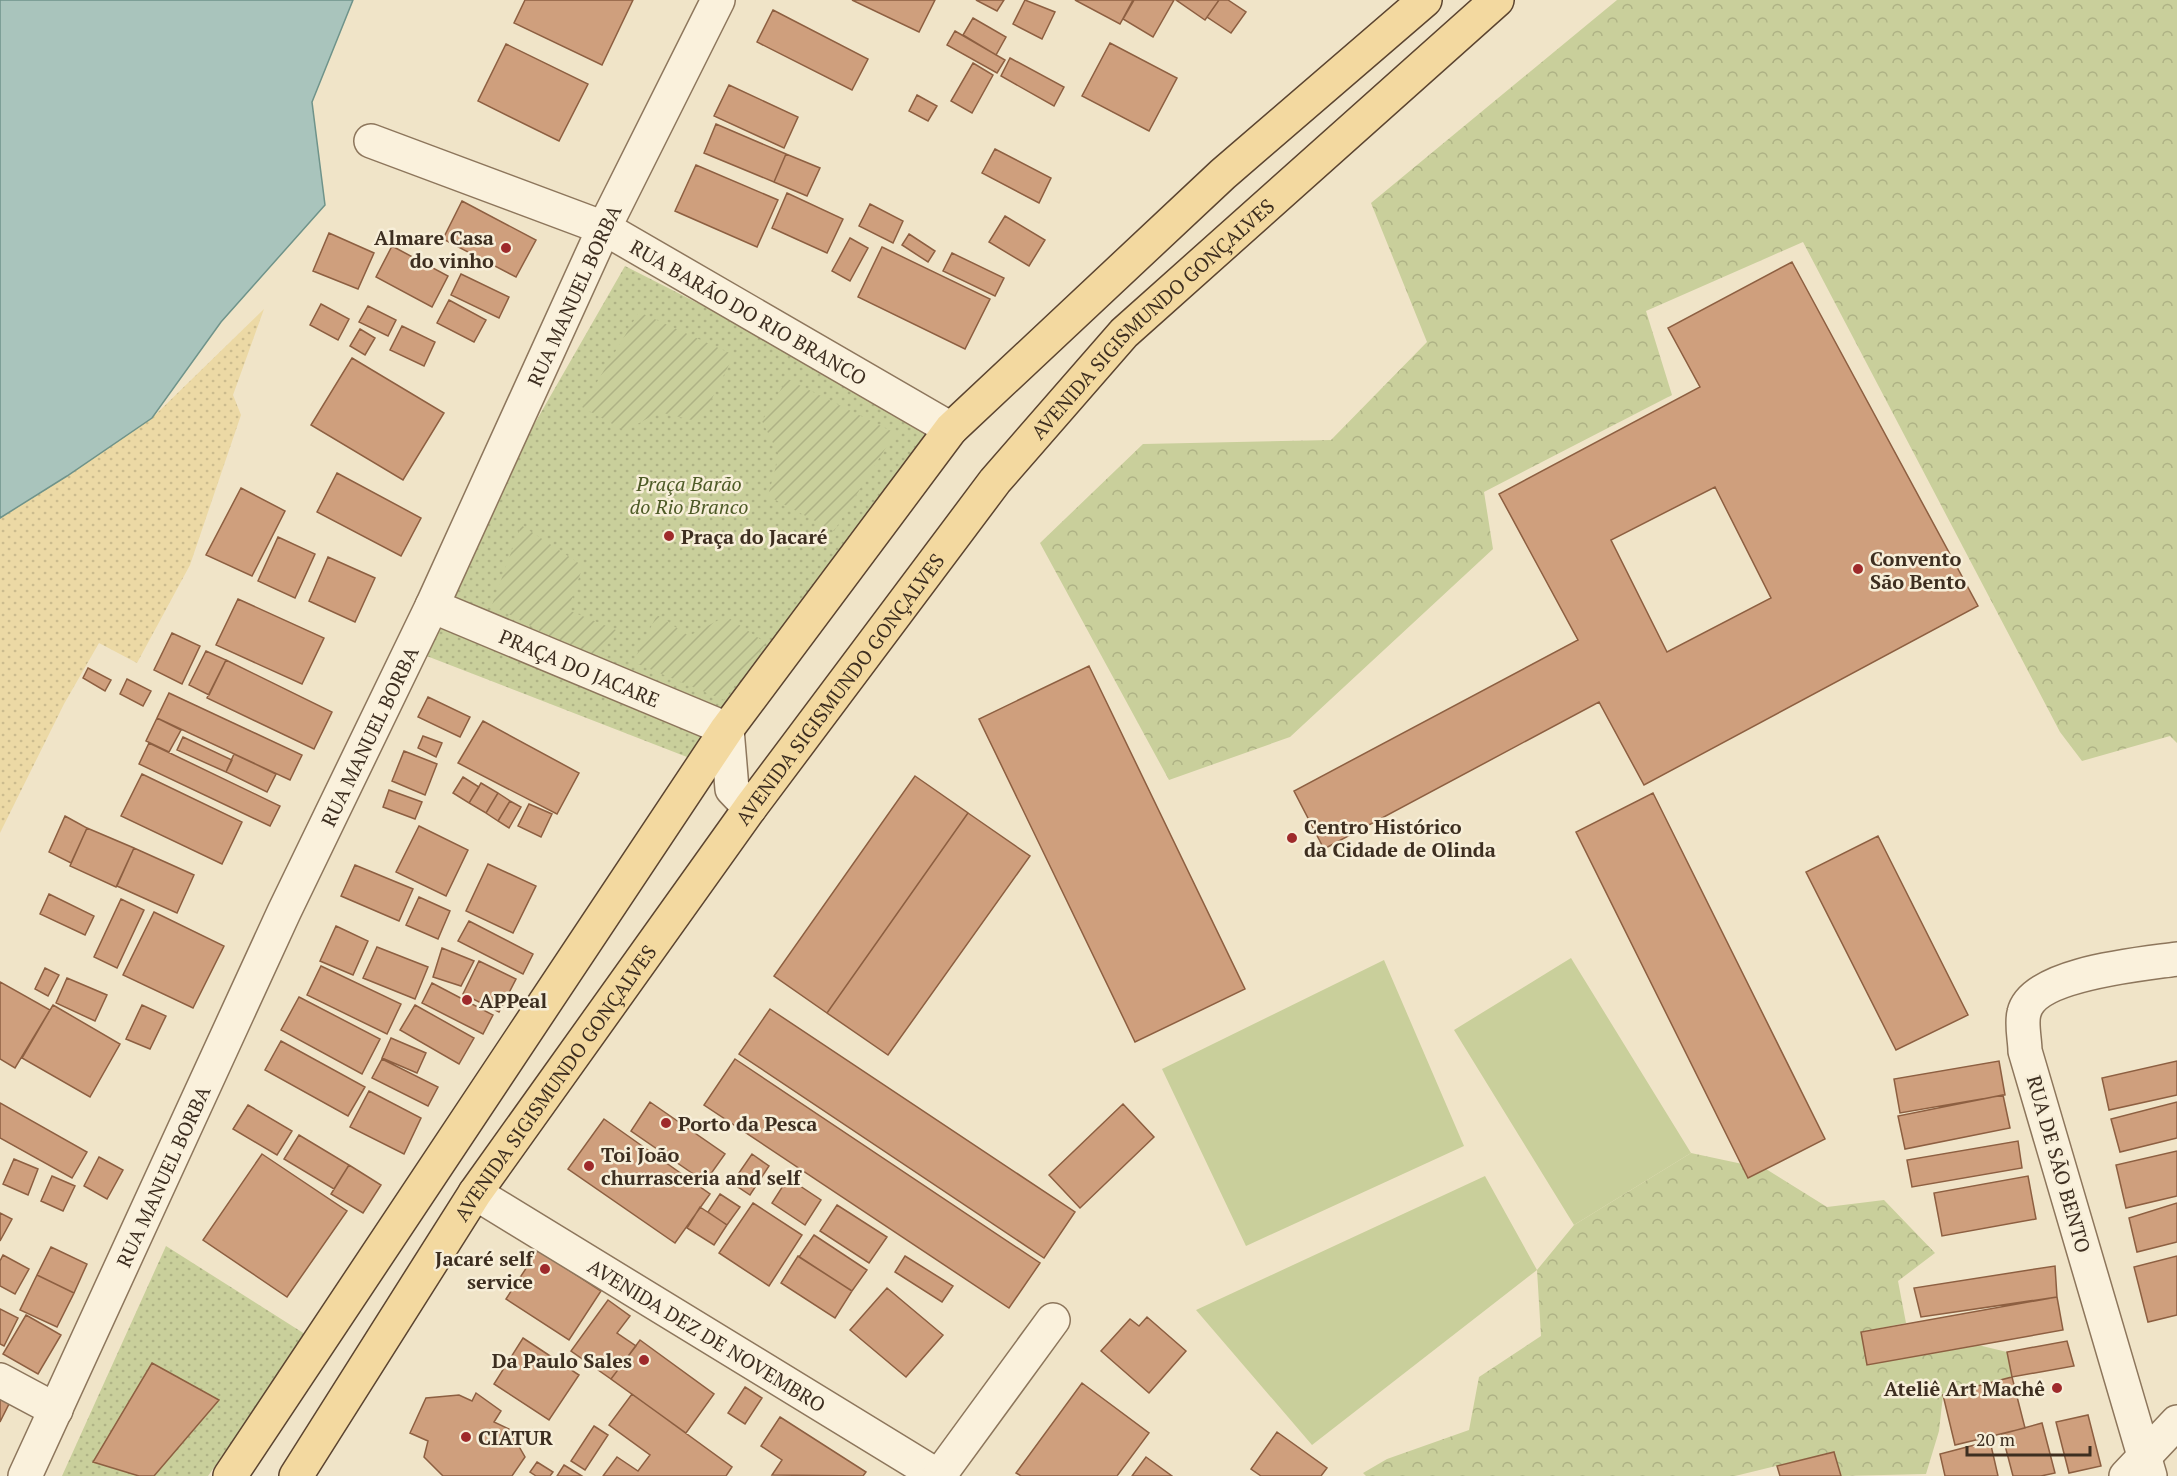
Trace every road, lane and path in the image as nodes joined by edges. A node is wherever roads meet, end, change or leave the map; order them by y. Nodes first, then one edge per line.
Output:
1 (718, 0) edge
2 (1425, 0) edge
3 (1497, 0) edge
4 (371, 141) dead end
5 (604, 228) junction
6 (951, 429) junction
7 (432, 606) junction
8 (728, 729) junction
9 (750, 808) junction
10 (2177, 959) edge
11 (475, 1193) junction
12 (1053, 1320) dead end
13 (0, 1380) edge
14 (56, 1410) junction
15 (2177, 1422) edge
16 (2140, 1469) edge
17 (26, 1476) edge
18 (230, 1476) edge
19 (296, 1476) edge
20 (939, 1476) edge

1 - 5 street, RUA MANUEL BORBA
2 - 6 main road
3 - 9 main road, AVENIDA SIGISMUNDO GONÇALVES
4 - 5 street, RUA BARÃO DO RIO BRANCO
5 - 6 street, RUA BARÃO DO RIO BRANCO
5 - 7 street, RUA MANUEL BORBA
6 - 8 main road
7 - 8 street, PRAÇA DO JACARE
7 - 14 street, RUA MANUEL BORBA
8 - 9 street
8 - 18 main road
9 - 11 main road, AVENIDA SIGISMUNDO GONÇALVES
10 - 16 street, RUA DE SÃO BENTO
11 - 19 main road, AVENIDA SIGISMUNDO GONÇALVES
11 - 20 street, AVENIDA DEZ DE NOVEMBRO
12 - 20 street
13 - 14 street
14 - 17 street, RUA MANUEL BORBA
15 - 16 street

